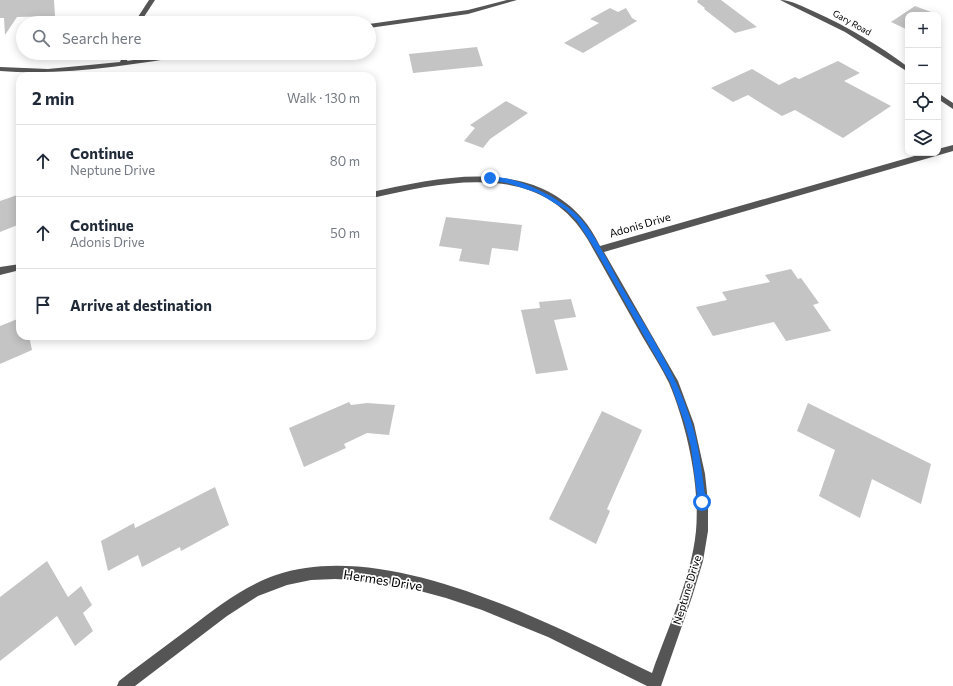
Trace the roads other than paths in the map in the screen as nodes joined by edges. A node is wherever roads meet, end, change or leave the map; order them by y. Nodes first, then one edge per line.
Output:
1 (152, 0) edge
2 (514, 0) edge
3 (783, 0) edge
4 (142, 16) edge
5 (376, 25) edge
6 (124, 60) edge
7 (144, 60) edge
8 (123, 63) junction
9 (905, 68) edge
10 (0, 69) edge
11 (941, 97) edge
12 (953, 107) edge
13 (953, 148) edge
14 (941, 151) edge
15 (924, 156) edge
16 (376, 194) edge
17 (598, 250) junction
18 (16, 268) edge
19 (0, 271) edge
20 (655, 684) edge
21 (124, 686) edge

1 - 4 street
2 - 5 street
3 - 9 street, Gary Road
6 - 8 street
7 - 8 street
8 - 10 street
11 - 12 street
13 - 14 street
15 - 17 street, Adonis Drive
16 - 17 street
17 - 20 street, Neptune Drive
18 - 19 street
20 - 21 street, Hermes Drive

